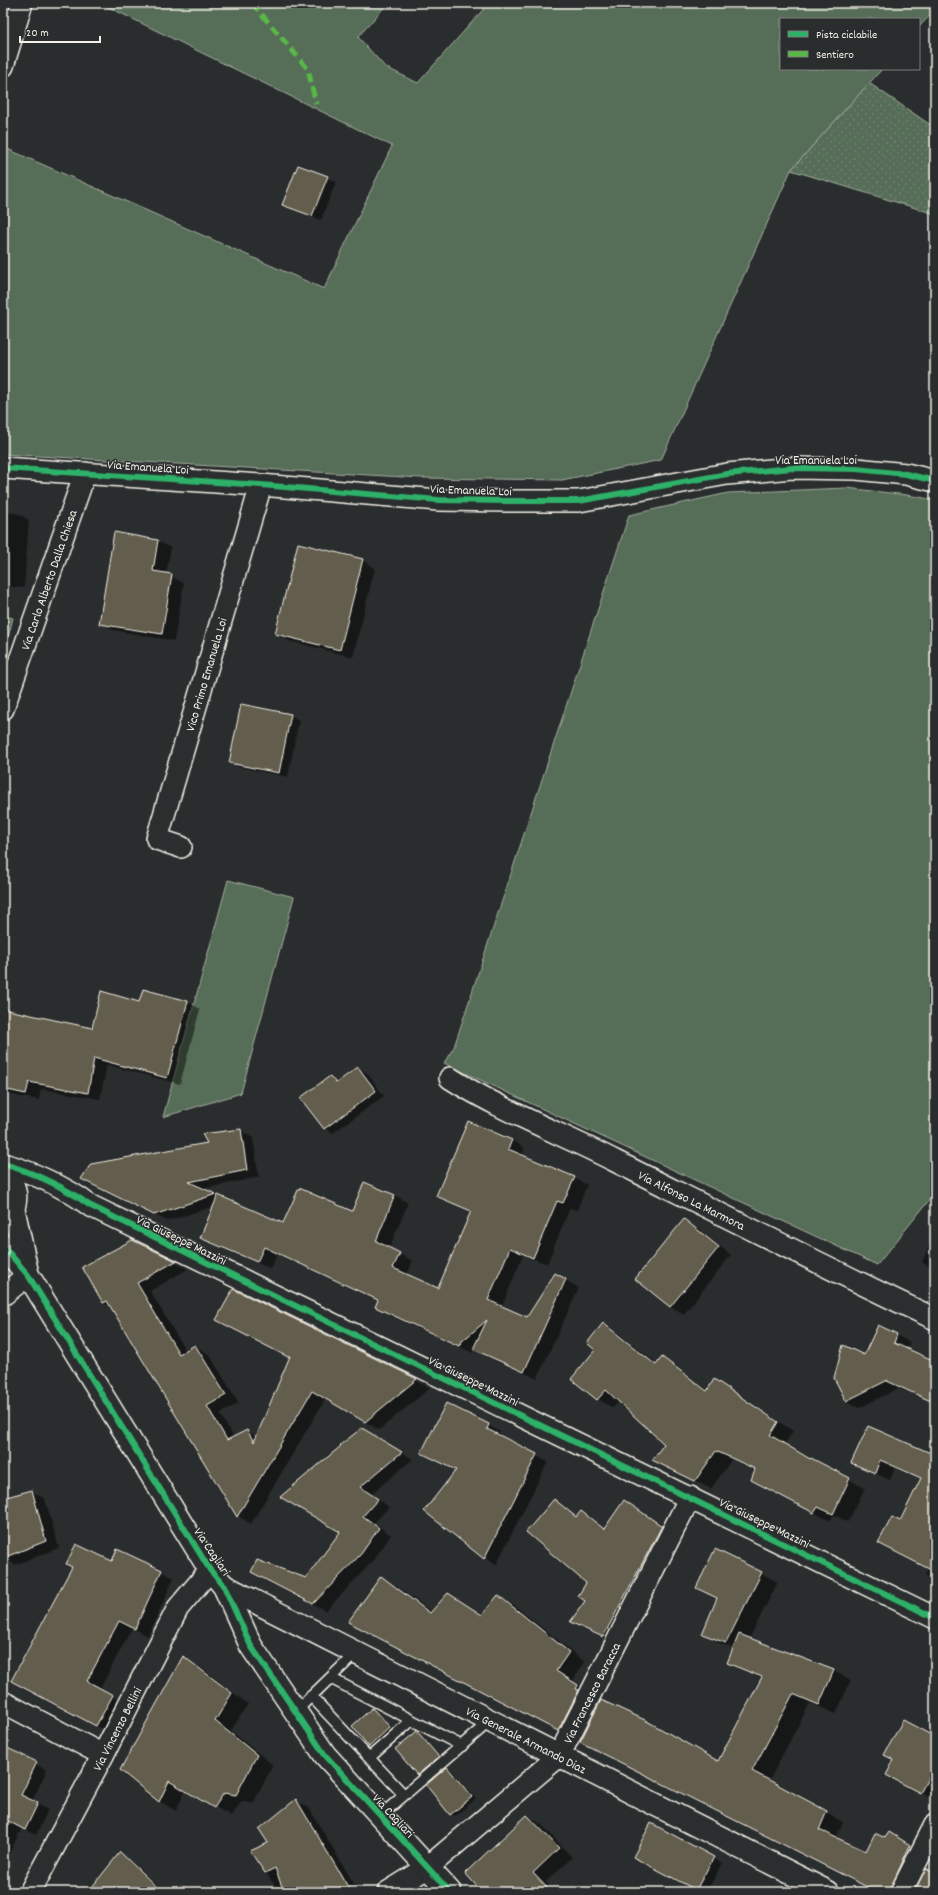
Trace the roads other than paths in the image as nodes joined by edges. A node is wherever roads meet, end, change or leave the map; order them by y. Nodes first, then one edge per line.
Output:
1 (22, 3) edge
2 (3, 66) edge
3 (3, 468) edge
4 (85, 473) junction
5 (935, 481) edge
6 (262, 485) junction
7 (3, 709) edge
8 (181, 847) dead end
9 (450, 1078) dead end
10 (3, 1164) edge
11 (3, 1170) edge
12 (8, 1213) edge
13 (3, 1246) edge
14 (28, 1275) junction
15 (3, 1295) edge
16 (935, 1319) edge
17 (690, 1497) junction
18 (217, 1578) junction
19 (935, 1618) edge
20 (356, 1653) junction
21 (330, 1678) junction
22 (311, 1696) junction
23 (3, 1702) edge
24 (295, 1712) junction
25 (412, 1720) junction
26 (490, 1721) junction
27 (462, 1746) junction
28 (103, 1756) junction
29 (559, 1756) junction
30 (370, 1757) junction
31 (404, 1795) junction
32 (380, 1816) junction
33 (935, 1825) edge
34 (427, 1868) junction
35 (30, 1892) edge
36 (388, 1892) edge
37 (450, 1892) edge
38 (828, 1892) edge
39 (901, 1892) edge

1 - 2 street
3 - 4 street, Via Emanuela Loi
4 - 6 street, Via Emanuela Loi
4 - 7 street, Via Carlo Alberto Dalla Chiesa
5 - 6 street, Via Emanuela Loi
6 - 8 street, Vico Primo Emanuela Loi
9 - 16 street, Via Alfonso La Marmora
10 - 17 street, Via Giuseppe Mazzini
11 - 12 street, Via Cagliari
12 - 14 street, Via Cagliari
13 - 14 street, Via Cagliari
14 - 15 street
14 - 18 street, Via Cagliari
17 - 19 street, Via Giuseppe Mazzini
17 - 29 street, Via Francesco Baracca
18 - 20 street, Via Generale Armando Diaz
18 - 24 street, Via Cagliari
18 - 28 street, Via Vincenzo Bellini
20 - 21 lane
20 - 26 street, Via Generale Armando Diaz
21 - 22 lane
21 - 25 lane
22 - 24 lane
22 - 30 lane
23 - 28 street
24 - 32 street, Via Cagliari
25 - 27 lane
25 - 30 lane
26 - 27 lane
26 - 29 street, Via Generale Armando Diaz
27 - 31 lane
28 - 35 street, Via Vincenzo Bellini
29 - 34 street, Via Francesco Baracca
29 - 38 street, Via Generale Armando Diaz
30 - 31 lane
31 - 32 lane
32 - 34 street, Via Cagliari
33 - 39 street
34 - 36 street, Via Francesco Baracca
34 - 37 street, Via Cagliari

